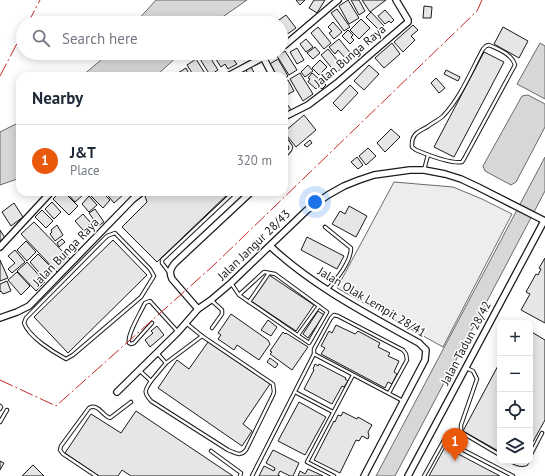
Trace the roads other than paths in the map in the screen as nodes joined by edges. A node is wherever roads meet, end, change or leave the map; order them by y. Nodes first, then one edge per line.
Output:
1 (338, 0) edge
2 (396, 0) edge
3 (288, 42) edge
4 (257, 60) edge
5 (265, 60) edge
6 (235, 72) edge
7 (272, 72) edge
8 (288, 115) edge
9 (288, 142) edge
10 (288, 152) edge
11 (428, 155) junction
12 (424, 170) junction
13 (48, 196) edge
14 (137, 196) edge
15 (230, 196) edge
16 (247, 196) edge
17 (545, 221) edge
18 (325, 227) dead end
19 (270, 246) junction
20 (0, 247) edge
21 (169, 273) junction
22 (268, 273) junction
23 (231, 283) junction
24 (327, 291) junction
25 (239, 295) junction
26 (141, 297) junction
27 (211, 300) junction
28 (249, 302) junction
29 (145, 303) junction
30 (319, 306) junction
31 (198, 309) junction
32 (0, 318) edge
33 (152, 323) dead end
34 (186, 324) junction
35 (212, 328) dead end
36 (178, 332) junction
37 (202, 336) junction
38 (298, 336) junction
39 (157, 353) junction
40 (314, 354) junction
41 (166, 363) junction
42 (466, 367) junction
43 (139, 371) junction
44 (353, 375) junction
45 (151, 381) junction
46 (117, 392) dead end
47 (295, 392) junction
48 (389, 393) junction
49 (403, 401) junction
50 (131, 402) dead end
51 (7, 410) dead end
52 (333, 412) junction
53 (0, 422) edge
54 (542, 433) dead end
55 (533, 450) edge
56 (211, 451) dead end
57 (497, 453) edge
58 (96, 476) edge
59 (240, 476) edge
60 (252, 476) edge
61 (334, 476) edge
62 (364, 476) edge
63 (408, 476) edge
64 (424, 476) edge
65 (513, 476) edge

1 - 3 street
2 - 8 street, Jalan Bunga Raya
4 - 6 street
5 - 7 street
9 - 10 lane
11 - 11 lane
11 - 12 lane
12 - 17 street, Jalan Jangur 28/43
12 - 19 street, Jalan Jangur 28/43
13 - 20 street
14 - 32 street, Jalan Bunga Raya
15 - 21 lane
16 - 21 street
17 - 42 street, Jalan Tadun 28/42
18 - 24 lane
19 - 23 street, Jalan Jangur 28/43
19 - 24 street, Jalan Olak Lempit 28/41
21 - 31 street
22 - 25 lane
22 - 28 lane
22 - 30 lane
23 - 25 lane
23 - 27 street, Jalan Jangur 28/43
24 - 49 street, Jalan Olak Lempit 28/41
25 - 28 lane
26 - 26 lane
26 - 29 lane
27 - 31 street, Jalan Jangur 28/43
27 - 35 lane
28 - 38 lane
29 - 33 lane
29 - 36 lane
30 - 38 lane
30 - 38 lane
31 - 34 street, Jalan Jangur 28/43
34 - 36 street, Jalan Jangur 28/43
34 - 37 lane
36 - 39 street, Jalan Jangur 28/43
37 - 41 lane
37 - 45 lane
39 - 41 lane
39 - 43 street, Jalan Jangur 28/43
40 - 44 lane
40 - 47 lane
40 - 48 lane
41 - 45 lane
42 - 57 lane
42 - 63 street, Jalan Tadun 28/42
43 - 45 lane
43 - 46 street, Jalan Jangur 28/43
44 - 48 lane
44 - 52 lane
47 - 52 lane
47 - 60 lane
48 - 49 lane
49 - 62 street, Jalan Olak Lempit 28/41
50 - 58 lane
51 - 53 lane
52 - 61 lane
54 - 55 lane
56 - 59 lane
64 - 65 lane

